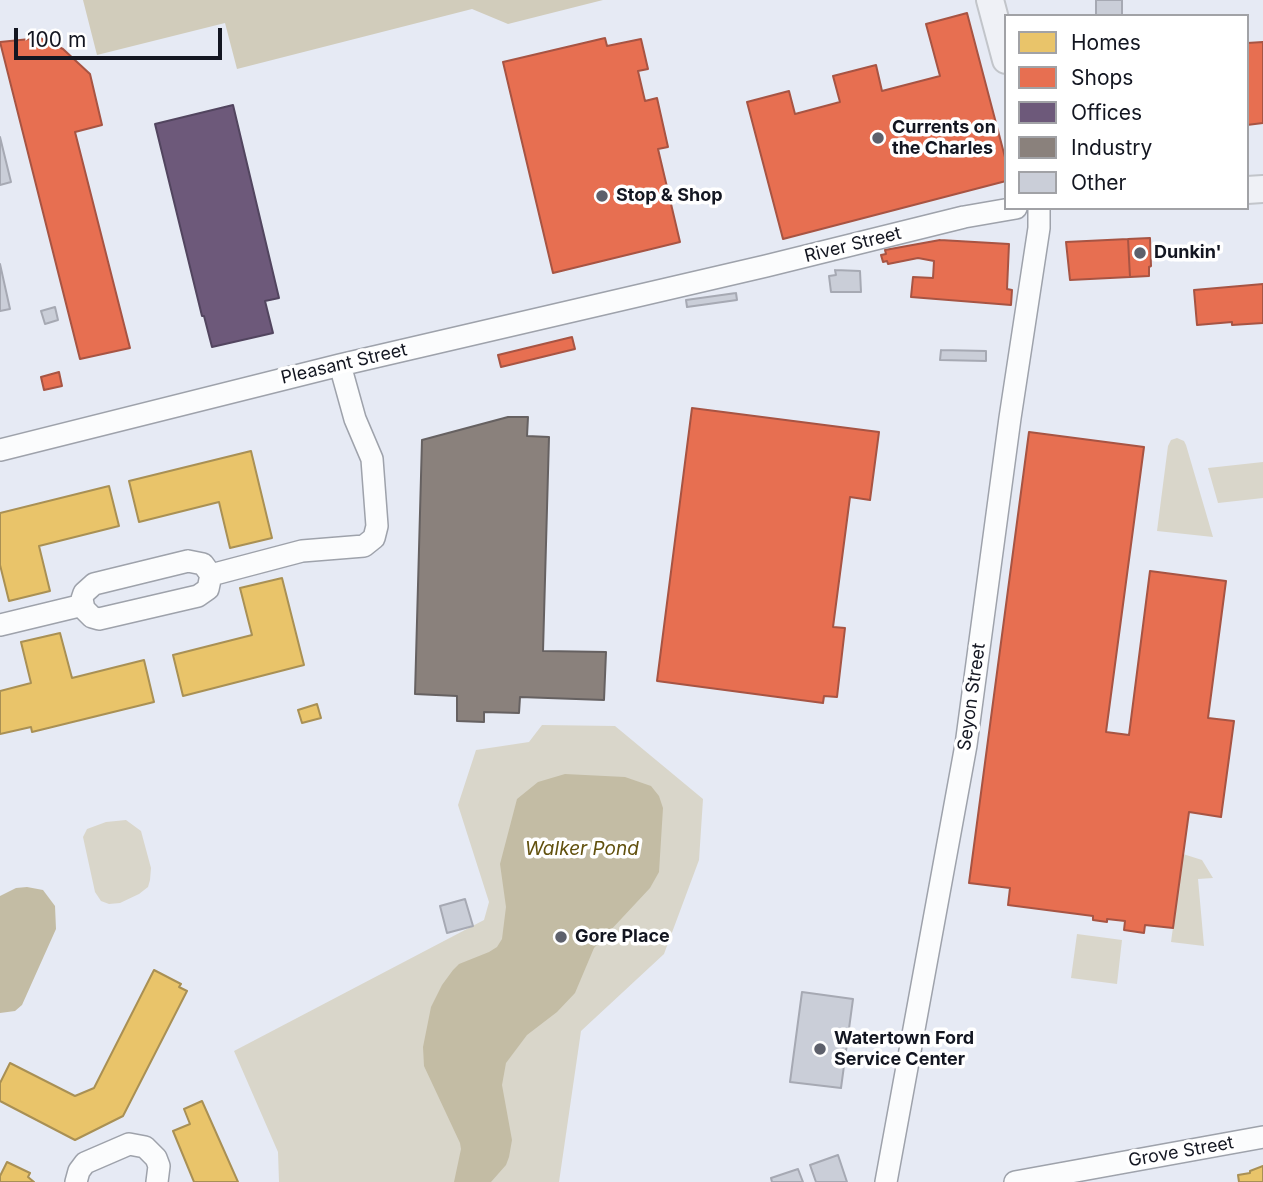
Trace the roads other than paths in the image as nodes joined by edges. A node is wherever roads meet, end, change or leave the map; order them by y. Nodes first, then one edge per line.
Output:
1 (990, 0) edge
2 (1004, 52) edge
3 (1004, 210) edge
4 (1039, 210) edge
5 (690, 284) joint
6 (340, 365) junction
7 (0, 450) edge
8 (211, 575) junction
9 (83, 605) junction
10 (0, 625) edge
11 (1263, 1137) edge
12 (1123, 1172) edge
13 (76, 1182) edge
14 (157, 1182) edge
15 (886, 1182) edge
16 (1015, 1182) edge

1 - 2 main road
3 - 5 street, River Street
4 - 15 street, Seyon Street
5 - 6 street, Pleasant Street
6 - 7 street, Pleasant Street
6 - 8 street
8 - 9 street
8 - 9 street
9 - 10 street
11 - 12 street, Grove Street
12 - 16 street, Grove Street
13 - 14 street

